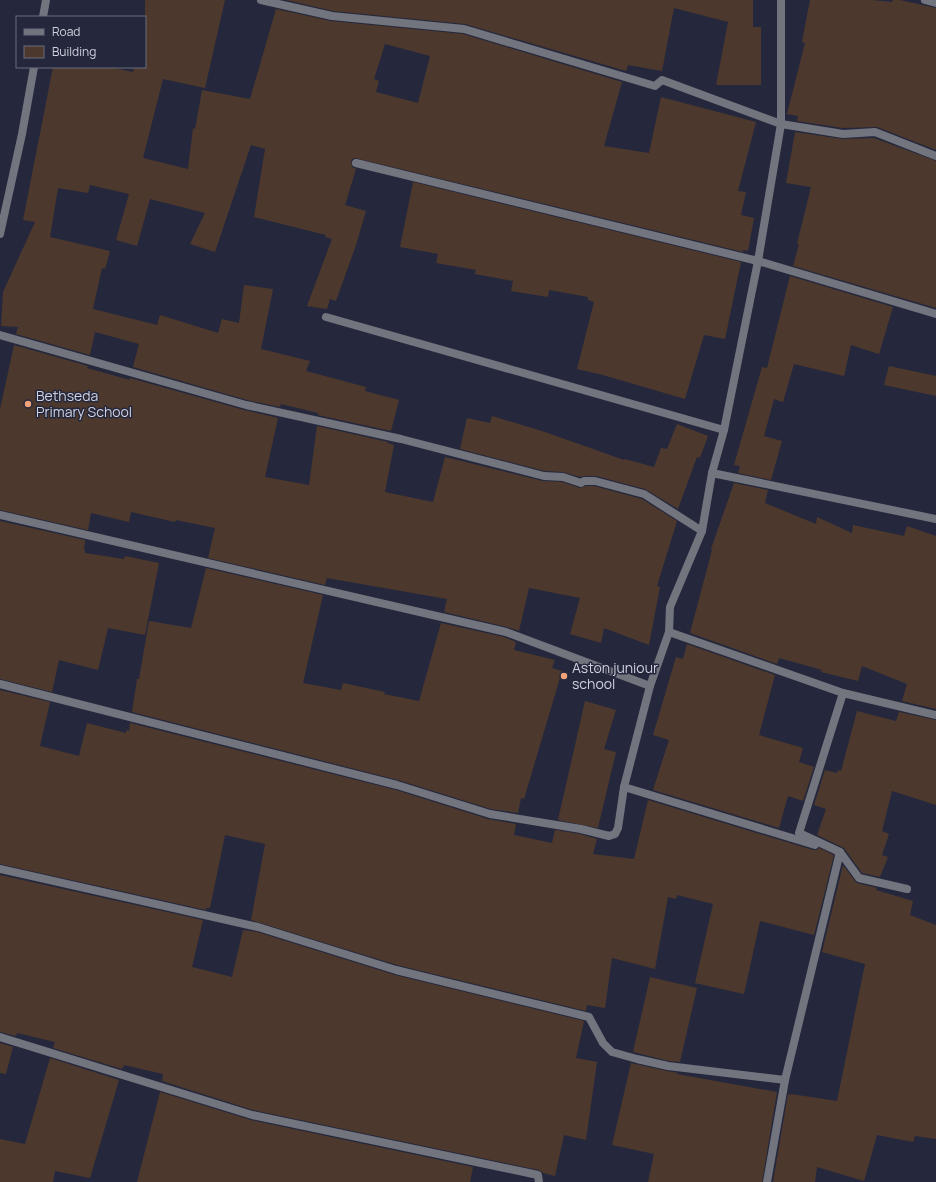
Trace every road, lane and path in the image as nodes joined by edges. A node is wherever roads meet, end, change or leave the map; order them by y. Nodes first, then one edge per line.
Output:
1 (46, 0) edge
2 (261, 0) edge
3 (781, 0) edge
4 (925, 0) edge
5 (936, 3) edge
6 (42, 16) edge
7 (34, 68) edge
8 (780, 124) junction
9 (936, 156) edge
10 (356, 162) dead end
11 (0, 234) edge
12 (758, 262) junction
13 (936, 314) edge
14 (326, 317) dead end
15 (0, 335) edge
16 (724, 430) junction
17 (712, 473) junction
18 (0, 514) edge
19 (936, 519) edge
20 (702, 531) junction
21 (669, 632) junction
22 (0, 684) edge
23 (650, 686) junction
24 (843, 693) junction
25 (936, 715) edge
26 (624, 787) junction
27 (840, 852) junction
28 (0, 869) edge
29 (907, 889) dead end
30 (0, 1037) edge
31 (785, 1080) junction
32 (540, 1182) edge
33 (767, 1182) edge

1 - 6 street
2 - 8 street
3 - 8 street
4 - 5 street
7 - 11 street
8 - 9 street
8 - 12 street
10 - 12 street
12 - 13 street
12 - 16 street
14 - 16 street
15 - 20 street
16 - 17 street
17 - 19 street
17 - 20 street
18 - 23 street
20 - 21 street
21 - 23 street
21 - 24 street
22 - 26 street
23 - 26 street
24 - 25 street
24 - 27 street
26 - 27 street
27 - 29 street
27 - 31 street
28 - 31 street
30 - 32 street
31 - 33 street

